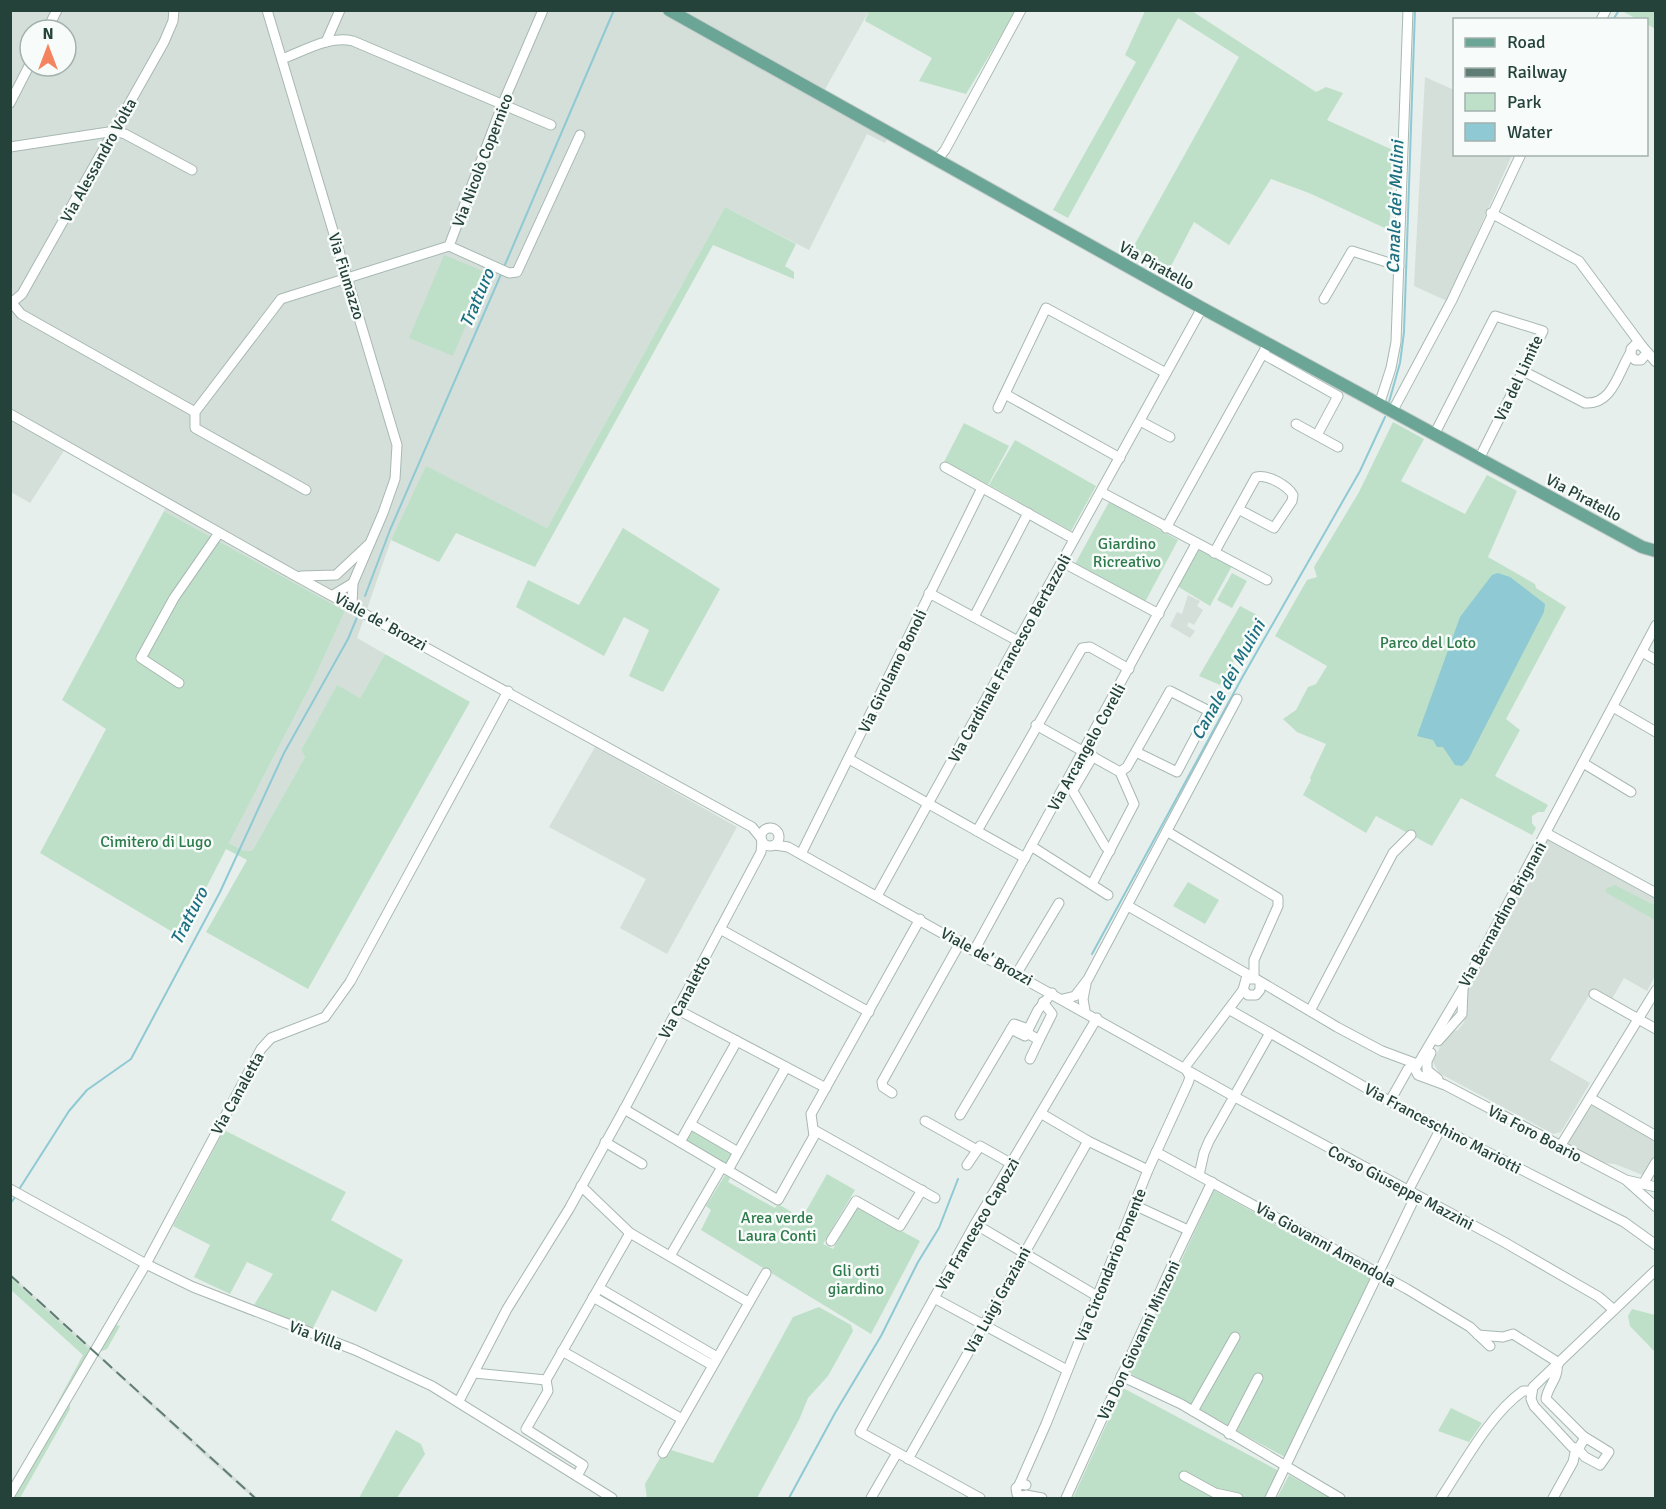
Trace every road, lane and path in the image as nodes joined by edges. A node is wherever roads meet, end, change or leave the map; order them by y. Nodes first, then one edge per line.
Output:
1 (174, 10) edge
2 (267, 10) edge
3 (340, 10) edge
4 (543, 10) edge
5 (669, 10) edge
6 (1021, 10) edge
7 (1408, 10) edge
8 (326, 42) junction
9 (282, 59) junction
10 (23, 78) edge
11 (10, 103) edge
12 (503, 103) junction
13 (550, 125) dead end
14 (114, 131) junction
15 (580, 135) dead end
16 (10, 147) edge
17 (1520, 156) edge
18 (936, 161) junction
19 (192, 170) dead end
20 (1491, 213) junction
21 (449, 246) junction
22 (1399, 266) junction
23 (348, 277) junction
24 (1324, 299) dead end
25 (11, 303) edge
26 (1202, 308) junction
27 (1265, 349) junction
28 (1638, 349) junction
29 (1656, 363) edge
30 (1523, 371) junction
31 (1166, 373) junction
32 (1005, 394) junction
33 (1379, 405) junction
34 (998, 408) dead end
35 (195, 412) junction
36 (1392, 412) junction
37 (10, 414) edge
38 (1140, 421) junction
39 (1296, 424) dead end
40 (1317, 435) junction
41 (1434, 435) junction
42 (1170, 437) dead end
43 (1338, 447) dead end
44 (1120, 458) junction
45 (1479, 459) junction
46 (945, 467) dead end
47 (982, 488) junction
48 (306, 490) dead end
49 (1101, 492) junction
50 (1238, 509) junction
51 (1028, 513) junction
52 (1166, 528) junction
53 (219, 533) junction
54 (1074, 539) junction
55 (372, 541) junction
56 (1196, 544) junction
57 (1656, 550) edge
58 (1214, 553) junction
59 (1062, 562) junction
60 (294, 575) junction
61 (336, 575) junction
62 (1267, 580) dead end
63 (353, 583) junction
64 (929, 593) junction
65 (333, 595) junction
66 (352, 605) junction
67 (1159, 614) junction
68 (974, 617) junction
69 (1656, 626) edge
70 (1018, 641) junction
71 (1642, 652) junction
72 (1656, 660) edge
73 (1129, 669) junction
74 (180, 682) dead end
75 (508, 691) junction
76 (1237, 699) dead end
77 (1613, 707) junction
78 (1036, 724) junction
79 (1656, 732) edge
80 (1136, 752) junction
81 (1088, 753) junction
82 (849, 759) junction
83 (1583, 764) junction
84 (1120, 772) junction
85 (1067, 781) junction
86 (1073, 790) junction
87 (1631, 792) dead end
88 (929, 804) junction
89 (752, 827) junction
90 (767, 828) junction
91 (977, 831) junction
92 (1168, 832) junction
93 (1546, 833) junction
94 (779, 835) junction
95 (1411, 835) dead end
96 (761, 839) junction
97 (773, 845) junction
98 (1031, 846) junction
99 (788, 847) junction
100 (1110, 851) junction
101 (762, 852) junction
102 (801, 854) junction
103 (1025, 858) junction
104 (1092, 884) junction
105 (1655, 893) edge
106 (1108, 895) dead end
107 (877, 896) junction
108 (1059, 903) dead end
109 (1128, 906) junction
110 (920, 919) junction
111 (720, 929) junction
112 (961, 941) junction
113 (975, 950) junction
114 (1238, 967) junction
115 (1017, 973) junction
116 (1088, 979) junction
117 (1258, 984) junction
118 (1245, 989) junction
119 (1656, 990) edge
120 (1052, 993) junction
121 (1594, 994) dead end
122 (1063, 999) junction
123 (1043, 1002) junction
124 (678, 1010) junction
125 (1230, 1010) junction
126 (1085, 1011) junction
127 (1310, 1011) junction
128 (869, 1012) junction
129 (1097, 1018) junction
130 (1638, 1019) junction
131 (1656, 1029) edge
132 (1028, 1031) junction
133 (1270, 1033) junction
134 (1039, 1040) junction
135 (737, 1041) junction
136 (1030, 1059) dead end
137 (786, 1067) junction
138 (1185, 1067) junction
139 (1419, 1069) junction
140 (826, 1088) junction
141 (892, 1093) dead end
142 (1235, 1097) junction
143 (1590, 1098) junction
144 (1390, 1101) junction
145 (624, 1109) junction
146 (1042, 1114) junction
147 (960, 1115) dead end
148 (925, 1121) dead end
149 (690, 1125) junction
150 (1441, 1128) junction
151 (814, 1130) junction
152 (1656, 1136) edge
153 (1088, 1141) junction
154 (605, 1142) junction
155 (680, 1142) junction
156 (1561, 1145) junction
157 (977, 1150) junction
158 (738, 1152) junction
159 (1156, 1152) junction
160 (1656, 1162) edge
161 (642, 1164) dead end
162 (1012, 1164) junction
163 (967, 1165) dead end
164 (725, 1168) junction
165 (1148, 1170) junction
166 (1199, 1176) junction
167 (1626, 1180) junction
168 (1212, 1182) junction
169 (1643, 1184) junction
170 (580, 1186) junction
171 (1656, 1187) edge
172 (922, 1190) junction
173 (15, 1192) edge
174 (1412, 1193) junction
175 (935, 1198) dead end
176 (1134, 1205) junction
177 (1656, 1207) edge
178 (975, 1224) junction
179 (1188, 1230) junction
180 (630, 1233) junction
181 (831, 1241) dead end
182 (1656, 1245) edge
183 (1023, 1253) junction
184 (670, 1256) junction
185 (146, 1264) junction
186 (1656, 1270) edge
187 (766, 1273) dead end
188 (1379, 1274) junction
189 (599, 1288) junction
190 (1097, 1296) junction
191 (593, 1297) junction
192 (934, 1298) junction
193 (748, 1302) junction
194 (1614, 1311) junction
195 (983, 1325) junction
196 (1478, 1335) junction
197 (1235, 1337) dead end
198 (1490, 1346) dead end
199 (562, 1351) junction
200 (714, 1361) junction
201 (1558, 1364) junction
202 (1067, 1370) junction
203 (474, 1373) junction
204 (1121, 1376) junction
205 (1258, 1378) dead end
206 (546, 1380) junction
207 (1531, 1391) junction
208 (459, 1401) junction
209 (1193, 1411) junction
210 (682, 1419) junction
211 (1229, 1434) junction
212 (1583, 1436) junction
213 (1577, 1449) junction
214 (663, 1453) dead end
215 (897, 1453) junction
216 (908, 1460) junction
217 (1286, 1467) junction
218 (577, 1476) junction
219 (1184, 1476) dead end
220 (1021, 1492) edge
221 (10, 1495) edge
222 (1040, 1497) edge
223 (612, 1498) edge
224 (871, 1498) edge
225 (980, 1498) edge
226 (1066, 1498) edge
227 (1238, 1498) edge
228 (1270, 1498) edge
229 (1340, 1498) edge
230 (1441, 1498) edge
231 (1553, 1498) edge

1 - 14 street, Via Alessandro Volta
2 - 9 street, Via Fiumazzo
3 - 8 street
4 - 12 street, Via Nicolò Copernico
5 - 18 main road, Via Piratello
6 - 18 street
7 - 22 street
8 - 9 street
8 - 12 street
9 - 23 street, Via Fiumazzo
10 - 11 street
12 - 13 street
12 - 21 street, Via Nicolò Copernico
14 - 16 street
14 - 19 street
14 - 25 street, Via Alessandro Volta
15 - 21 street
17 - 20 street
18 - 26 main road, Via Piratello
20 - 28 street
20 - 36 street
21 - 23 street, Via Nicolò Copernico
22 - 24 street
22 - 33 street
23 - 35 street, Via Nicolò Copernico
23 - 55 street, Via Fiumazzo
25 - 35 street
26 - 27 main road, Via Piratello
26 - 31 street, Via Cardinale Francesco Bertazzoli
27 - 33 main road, Via Piratello
27 - 40 street
27 - 52 street
28 - 29 street
28 - 30 street
30 - 41 street, Via del Limite
30 - 45 street, Via del Limite
31 - 32 street
31 - 38 street, Via Cardinale Francesco Bertazzoli
32 - 34 street
32 - 44 street
33 - 36 main road, Via Piratello
35 - 48 street
36 - 41 main road, Via Piratello
37 - 53 street, Viale de' Brozzi
38 - 42 street
38 - 44 street, Via Cardinale Francesco Bertazzoli
39 - 40 street
40 - 43 street
41 - 45 main road, Via Piratello
44 - 49 street, Via Cardinale Francesco Bertazzoli
45 - 57 main road, Via Piratello
46 - 47 street
47 - 51 street
47 - 64 street, Via Girolamo Bonoli
49 - 52 street
49 - 54 street, Via Cardinale Francesco Bertazzoli
50 - 50 street
50 - 58 street
51 - 54 street
51 - 68 street
52 - 56 street
53 - 60 street, Viale de' Brozzi
53 - 74 street
54 - 59 street, Via Cardinale Francesco Bertazzoli
55 - 61 street, Via Fiumazzo
55 - 63 street, Via Fiumazzo
56 - 58 street
56 - 67 street, Via Arcangelo Corelli
58 - 62 street
59 - 67 street
59 - 70 street, Via Cardinale Francesco Bertazzoli
60 - 61 street
60 - 65 street, Viale de' Brozzi
61 - 65 street
63 - 65 street
63 - 66 street, Via Fiumazzo
64 - 68 street
64 - 82 street, Via Girolamo Bonoli
65 - 66 street, Viale de' Brozzi
66 - 75 street, Viale de' Brozzi
67 - 73 street, Via Arcangelo Corelli
68 - 70 street
69 - 71 street, Via Bernardino Brignani
70 - 88 street, Via Cardinale Francesco Bertazzoli
71 - 72 street
71 - 77 street, Via Bernardino Brignani
73 - 78 street
73 - 81 street, Via Arcangelo Corelli
75 - 89 street, Viale de' Brozzi
75 - 185 street, Via Canaletta
76 - 92 street
77 - 79 street
77 - 83 street, Via Bernardino Brignani
78 - 81 street
78 - 91 street
80 - 80 street
80 - 84 street
81 - 84 street
81 - 85 street, Via Arcangelo Corelli
81 - 86 street, Via Arcangelo Corelli
82 - 88 street
82 - 102 street, Via Girolamo Bonoli
83 - 87 street
83 - 93 street, Via Bernardino Brignani
84 - 100 street
85 - 86 street
85 - 98 street, Via Arcangelo Corelli
86 - 100 street
88 - 91 street
88 - 107 street, Via Cardinale Francesco Bertazzoli
89 - 90 street, Viale de' Brozzi
89 - 96 street, Viale de' Brozzi
90 - 94 street, Viale de' Brozzi
90 - 96 street
91 - 103 street
92 - 109 street
92 - 117 street
93 - 105 street
93 - 139 street, Via Bernardino Brignani
94 - 97 street
94 - 99 street, Viale de' Brozzi
95 - 127 street
96 - 97 street, Viale de' Brozzi
96 - 101 street, Via Canaletto
97 - 99 street, Viale de' Brozzi
97 - 101 street
98 - 103 street, Via Arcangelo Corelli
98 - 104 street
99 - 102 street, Viale de' Brozzi
100 - 104 street
101 - 111 street, Via Canaletto
102 - 107 street, Viale de' Brozzi
103 - 113 street, Via Arcangelo Corelli
104 - 106 street
107 - 110 street, Viale de' Brozzi
108 - 115 street
109 - 114 street, Via Foro Boario
109 - 116 street
110 - 112 street, Viale de' Brozzi
110 - 128 street
111 - 124 street, Via Canaletto
111 - 128 street
112 - 113 street, Viale de' Brozzi
112 - 141 street
113 - 115 street, Viale de' Brozzi
114 - 117 street, Via Foro Boario
114 - 118 street
115 - 120 street, Viale de' Brozzi
116 - 122 street
116 - 126 street
117 - 118 street
117 - 118 street
117 - 127 street, Via Foro Boario
118 - 125 street
119 - 130 street
120 - 122 street, Viale de' Brozzi
120 - 123 street
121 - 130 street
122 - 126 street, Viale de' Brozzi
123 - 132 street
123 - 134 street
124 - 135 street
124 - 145 street, Via Canaletto
125 - 133 street, Via Franceschino Mariotti
125 - 138 street
126 - 129 street, Viale de' Brozzi
127 - 139 street, Via Foro Boario
128 - 140 street
129 - 138 street, Viale de' Brozzi
129 - 146 street, Via Francesco Capozzi
130 - 131 street
130 - 143 street
132 - 134 street
132 - 147 street
133 - 142 street
133 - 144 street, Via Franceschino Mariotti
134 - 136 street
135 - 137 street
135 - 149 street
137 - 140 street
137 - 158 street
138 - 142 street, Corso Giuseppe Mazzini
138 - 159 street, Via Circondario Ponente
139 - 144 street
139 - 156 street, Via Foro Boario
140 - 151 street
142 - 166 street
142 - 174 street, Corso Giuseppe Mazzini
143 - 152 street
143 - 156 street
144 - 150 street, Via Franceschino Mariotti
145 - 154 street, Via Canaletto
145 - 155 street
146 - 153 street
146 - 162 street, Via Francesco Capozzi
148 - 157 street
149 - 155 street
149 - 158 street
150 - 174 street
150 - 182 street, Via Franceschino Mariotti
151 - 164 street
151 - 172 street
153 - 165 street
153 - 183 street, Via Luigi Graziani
154 - 161 street
154 - 170 street, Via Canaletto
155 - 164 street
156 - 167 street, Via Foro Boario
157 - 162 street
157 - 163 street
158 - 164 street
159 - 165 street, Via Circondario Ponente
159 - 166 street, Via Giovanni Amendola
160 - 169 street
162 - 178 street, Via Francesco Capozzi
164 - 184 street
165 - 176 street, Via Circondario Ponente
166 - 168 street, Via Giovanni Amendola
167 - 169 street, Via Foro Boario
167 - 177 street, Via Foro Boario
168 - 179 street, Via Don Giovanni Minzoni
168 - 188 street, Via Giovanni Amendola
169 - 171 street, Via Foro Boario
170 - 180 street
170 - 203 street, Via Canaletto
172 - 175 street
172 - 181 street
173 - 185 street, Via Villa
174 - 188 street
174 - 194 street, Corso Giuseppe Mazzini
176 - 179 street
176 - 190 street, Via Circondario Ponente
178 - 183 street
178 - 192 street, Via Francesco Capozzi
179 - 204 street, Via Don Giovanni Minzoni
180 - 184 street
180 - 189 street
183 - 190 street
183 - 195 street, Via Luigi Graziani
184 - 193 street
185 - 208 street, Via Villa
185 - 221 street, Via Canaletta
186 - 194 street
187 - 193 street
188 - 196 street, Via Giovanni Amendola
188 - 217 street
189 - 191 street
189 - 200 street
190 - 202 street, Via Circondario Ponente
191 - 199 street
191 - 200 street
192 - 195 street
192 - 215 street, Via Francesco Capozzi
193 - 200 street
194 - 201 street
195 - 202 street
195 - 216 street, Via Luigi Graziani
196 - 198 street, Via Giovanni Amendola
196 - 201 street
197 - 209 street
199 - 206 street
199 - 210 street
200 - 210 street
201 - 207 street
201 - 212 street
202 - 220 street, Via Circondario Ponente
203 - 206 street
203 - 208 street, Via Canaletto
204 - 209 street
204 - 226 street, Via Don Giovanni Minzoni
205 - 211 street
206 - 218 street
207 - 213 street
207 - 230 street
208 - 218 street, Via Villa
209 - 211 street
210 - 214 street
211 - 217 street
212 - 213 street
212 - 213 street
213 - 231 street
215 - 216 street
215 - 224 street
216 - 225 street
217 - 228 street
217 - 229 street
218 - 223 street, Via Villa
219 - 227 street
220 - 222 street

